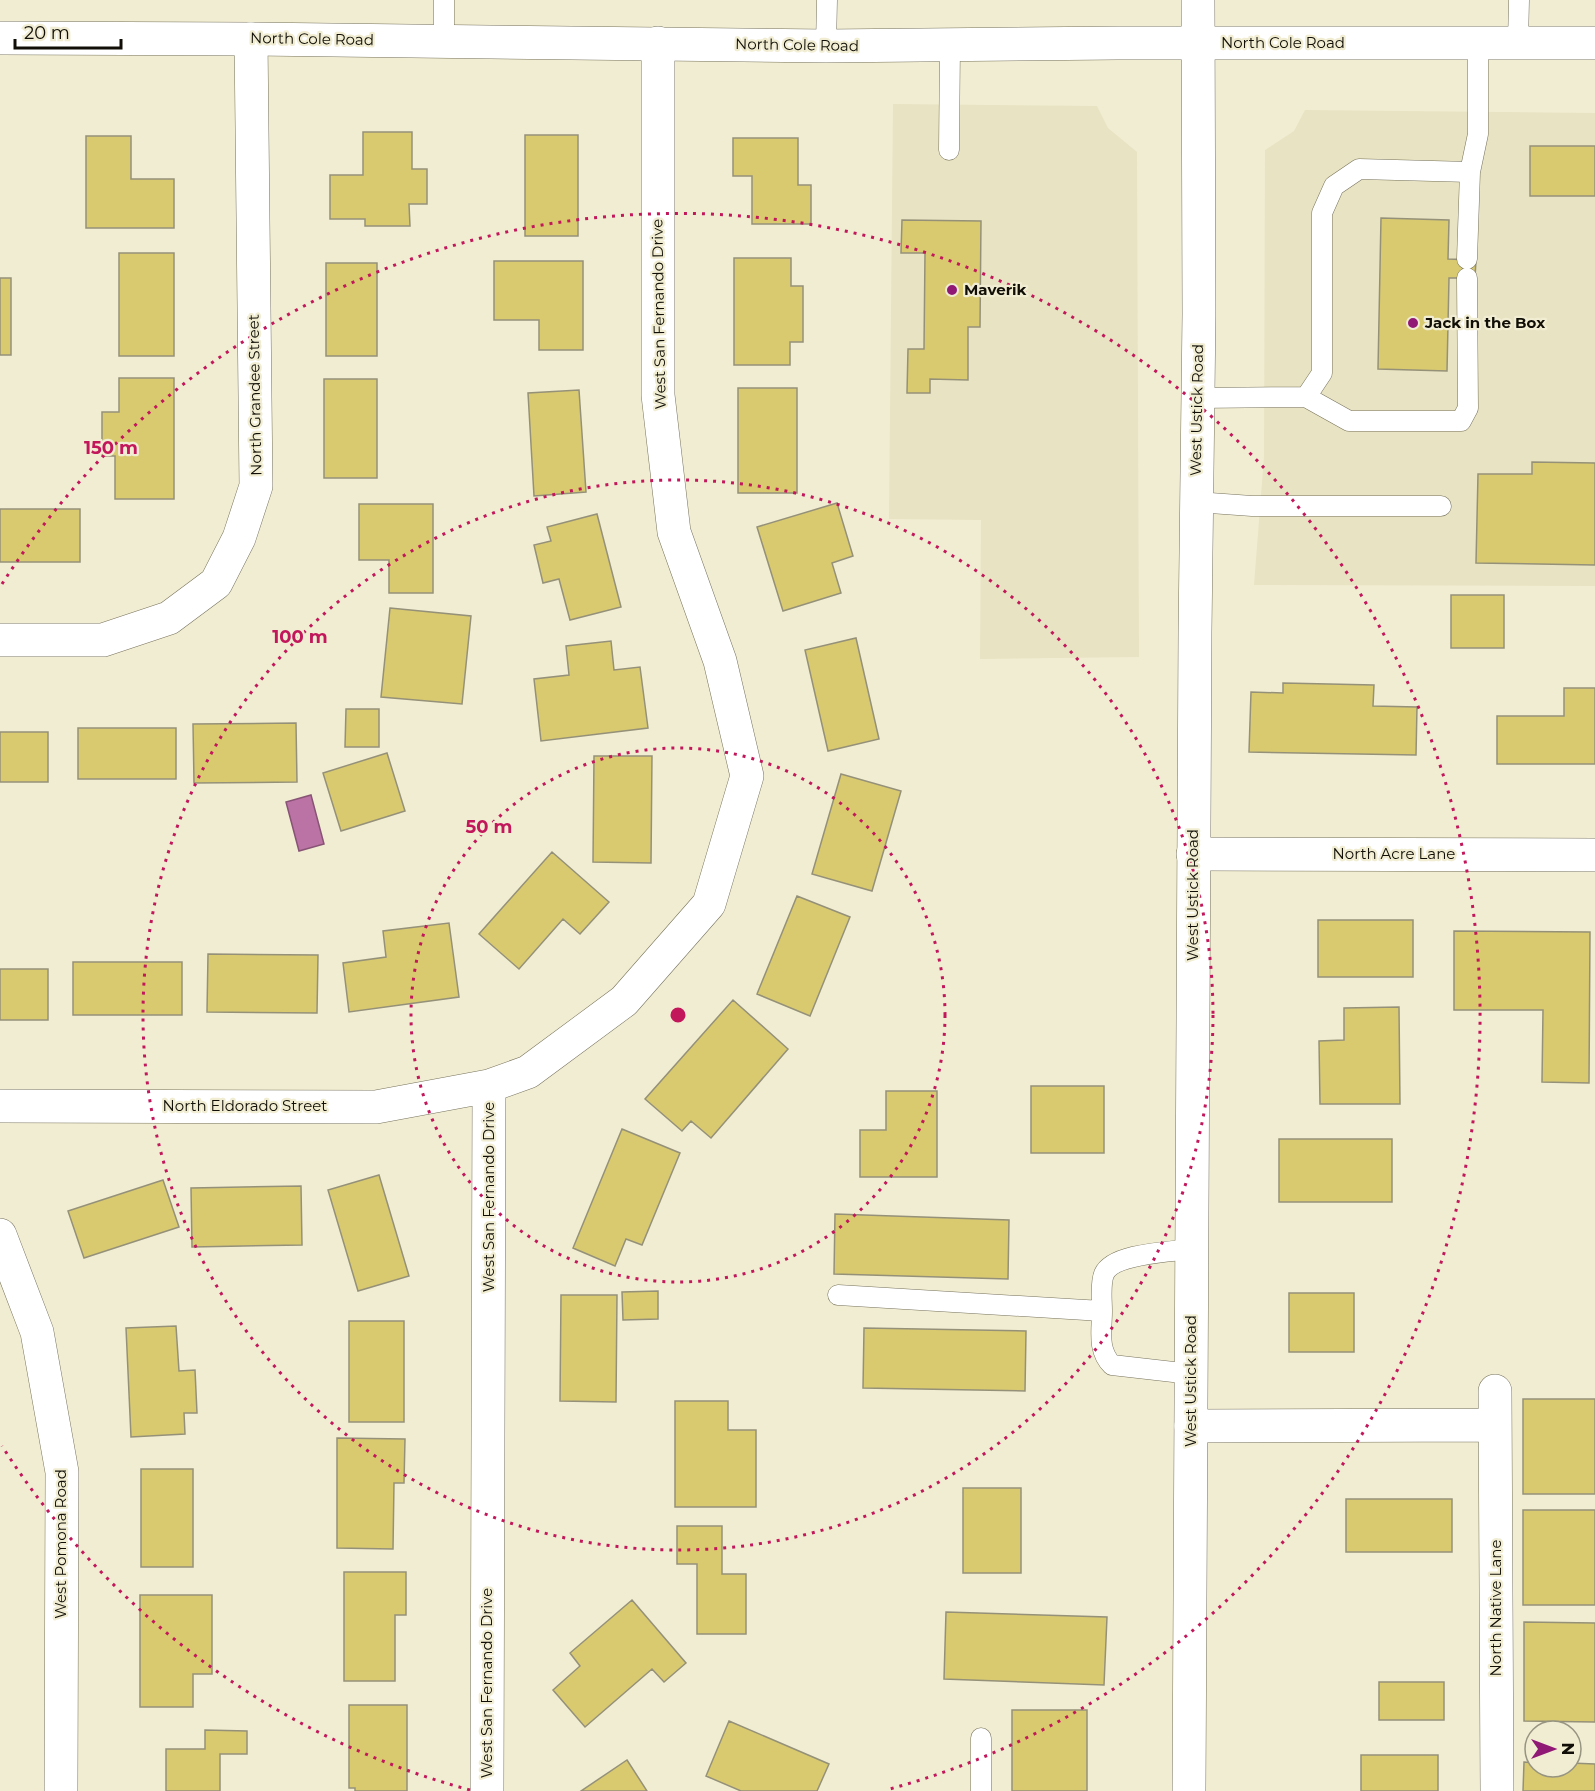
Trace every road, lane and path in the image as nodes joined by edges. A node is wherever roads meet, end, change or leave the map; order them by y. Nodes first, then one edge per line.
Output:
1 (444, 0) edge
2 (827, 0) edge
3 (1198, 0) edge
4 (1519, 0) edge
5 (0, 38) edge
6 (251, 39) junction
7 (444, 41) junction
8 (1595, 43) edge
9 (658, 44) junction
10 (1198, 44) junction
11 (1478, 44) junction
12 (1518, 44) junction
13 (826, 46) junction
14 (950, 46) junction
15 (949, 150) dead end
16 (1470, 172) junction
17 (1306, 397) junction
18 (1196, 398) junction
19 (1196, 502) junction
20 (1441, 506) dead end
21 (0, 640) edge
22 (1194, 854) junction
23 (1595, 855) edge
24 (489, 1086) junction
25 (0, 1106) edge
26 (0, 1235) edge
27 (1192, 1249) junction
28 (838, 1295) dead end
29 (1102, 1311) junction
30 (1191, 1374) junction
31 (1495, 1391) dead end
32 (1495, 1425) junction
33 (1191, 1426) junction
34 (981, 1738) dead end
35 (61, 1791) edge
36 (487, 1791) edge
37 (981, 1791) edge
38 (1189, 1791) edge
39 (1497, 1791) edge

1 - 7 lane
2 - 13 lane
3 - 10 street, West Ustick Road
4 - 12 lane
5 - 6 street, North Cole Road
6 - 7 street, North Cole Road
6 - 21 street, North Grandee Street
7 - 9 street, North Cole Road
8 - 12 street, North Cole Road
9 - 13 street, North Cole Road
9 - 24 street, West San Fernando Drive
10 - 11 street, North Cole Road
10 - 14 street, North Cole Road
10 - 18 street, West Ustick Road
11 - 12 street, North Cole Road
11 - 16 lane
13 - 14 street, North Cole Road
14 - 15 lane
16 - 17 lane
16 - 17 lane
17 - 18 lane
18 - 19 street, West Ustick Road
19 - 20 lane
19 - 22 street, West Ustick Road
22 - 23 street, North Acre Lane
22 - 27 street, West Ustick Road
24 - 25 street, North Eldorado Street
24 - 36 street, West San Fernando Drive
26 - 35 street, West Pomona Road
27 - 29 lane
27 - 30 street, West Ustick Road
28 - 29 lane
29 - 30 lane
30 - 33 street, West Ustick Road
31 - 32 street, North Native Lane
32 - 33 street
32 - 39 street, North Native Lane
33 - 38 street, West Ustick Road
34 - 37 lane

